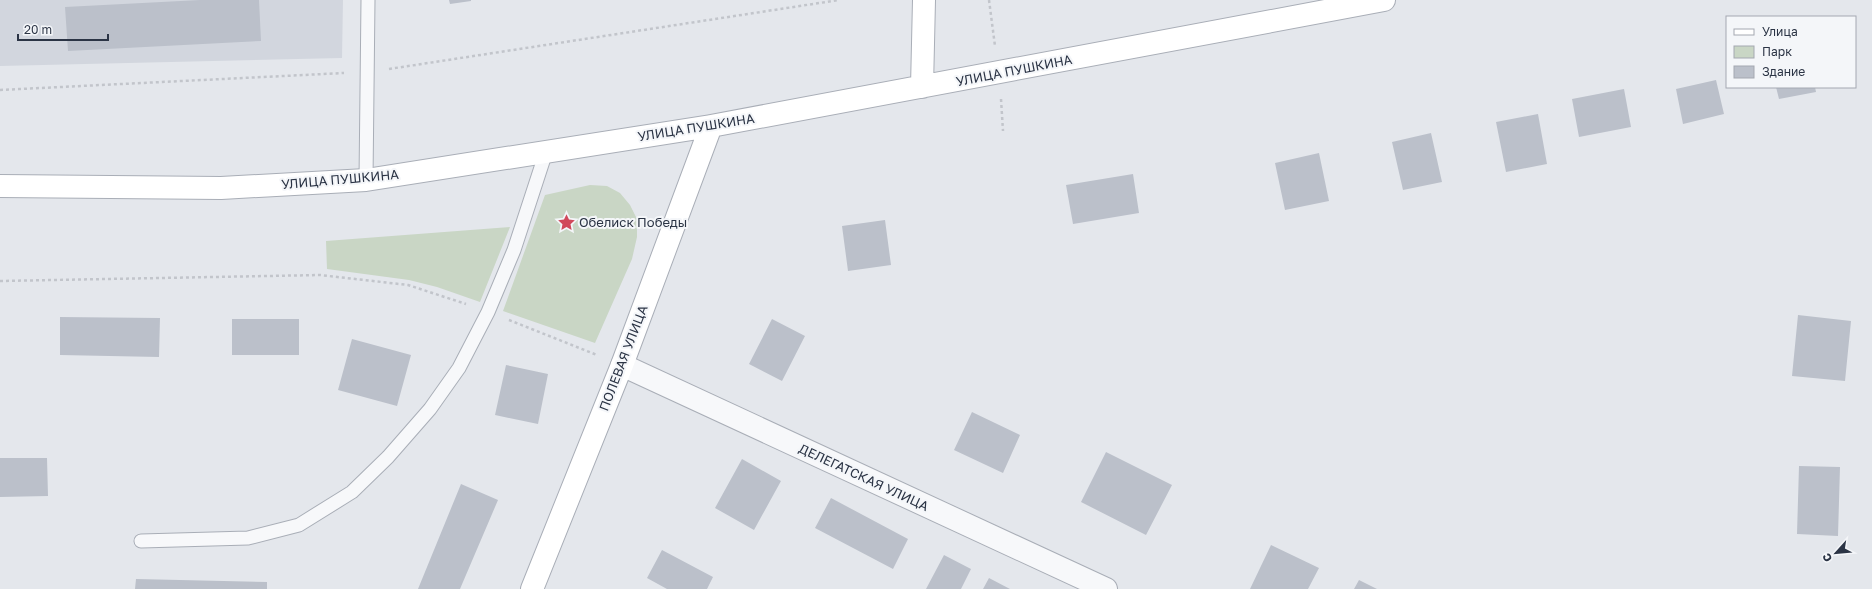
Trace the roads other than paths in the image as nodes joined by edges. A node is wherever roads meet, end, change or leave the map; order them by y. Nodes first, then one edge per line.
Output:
1 (368, 0) edge
2 (924, 0) edge
3 (1384, 0) edge
4 (922, 87) junction
5 (711, 126) junction
6 (546, 152) junction
7 (366, 180) junction
8 (0, 186) edge
9 (622, 365) junction
10 (141, 541) dead end
11 (532, 589) edge
12 (1106, 589) edge

1 - 7 lane
2 - 4 main road
3 - 4 main road, УЛИЦА ПУШКИНА
4 - 5 main road, УЛИЦА ПУШКИНА
5 - 6 main road, УЛИЦА ПУШКИНА
5 - 9 main road, ПОЛЕВАЯ УЛИЦА
6 - 7 main road, УЛИЦА ПУШКИНА
6 - 10 lane
7 - 8 main road, УЛИЦА ПУШКИНА
9 - 11 main road, ПОЛЕВАЯ УЛИЦА
9 - 12 street, ДЕЛЕГАТСКАЯ УЛИЦА

